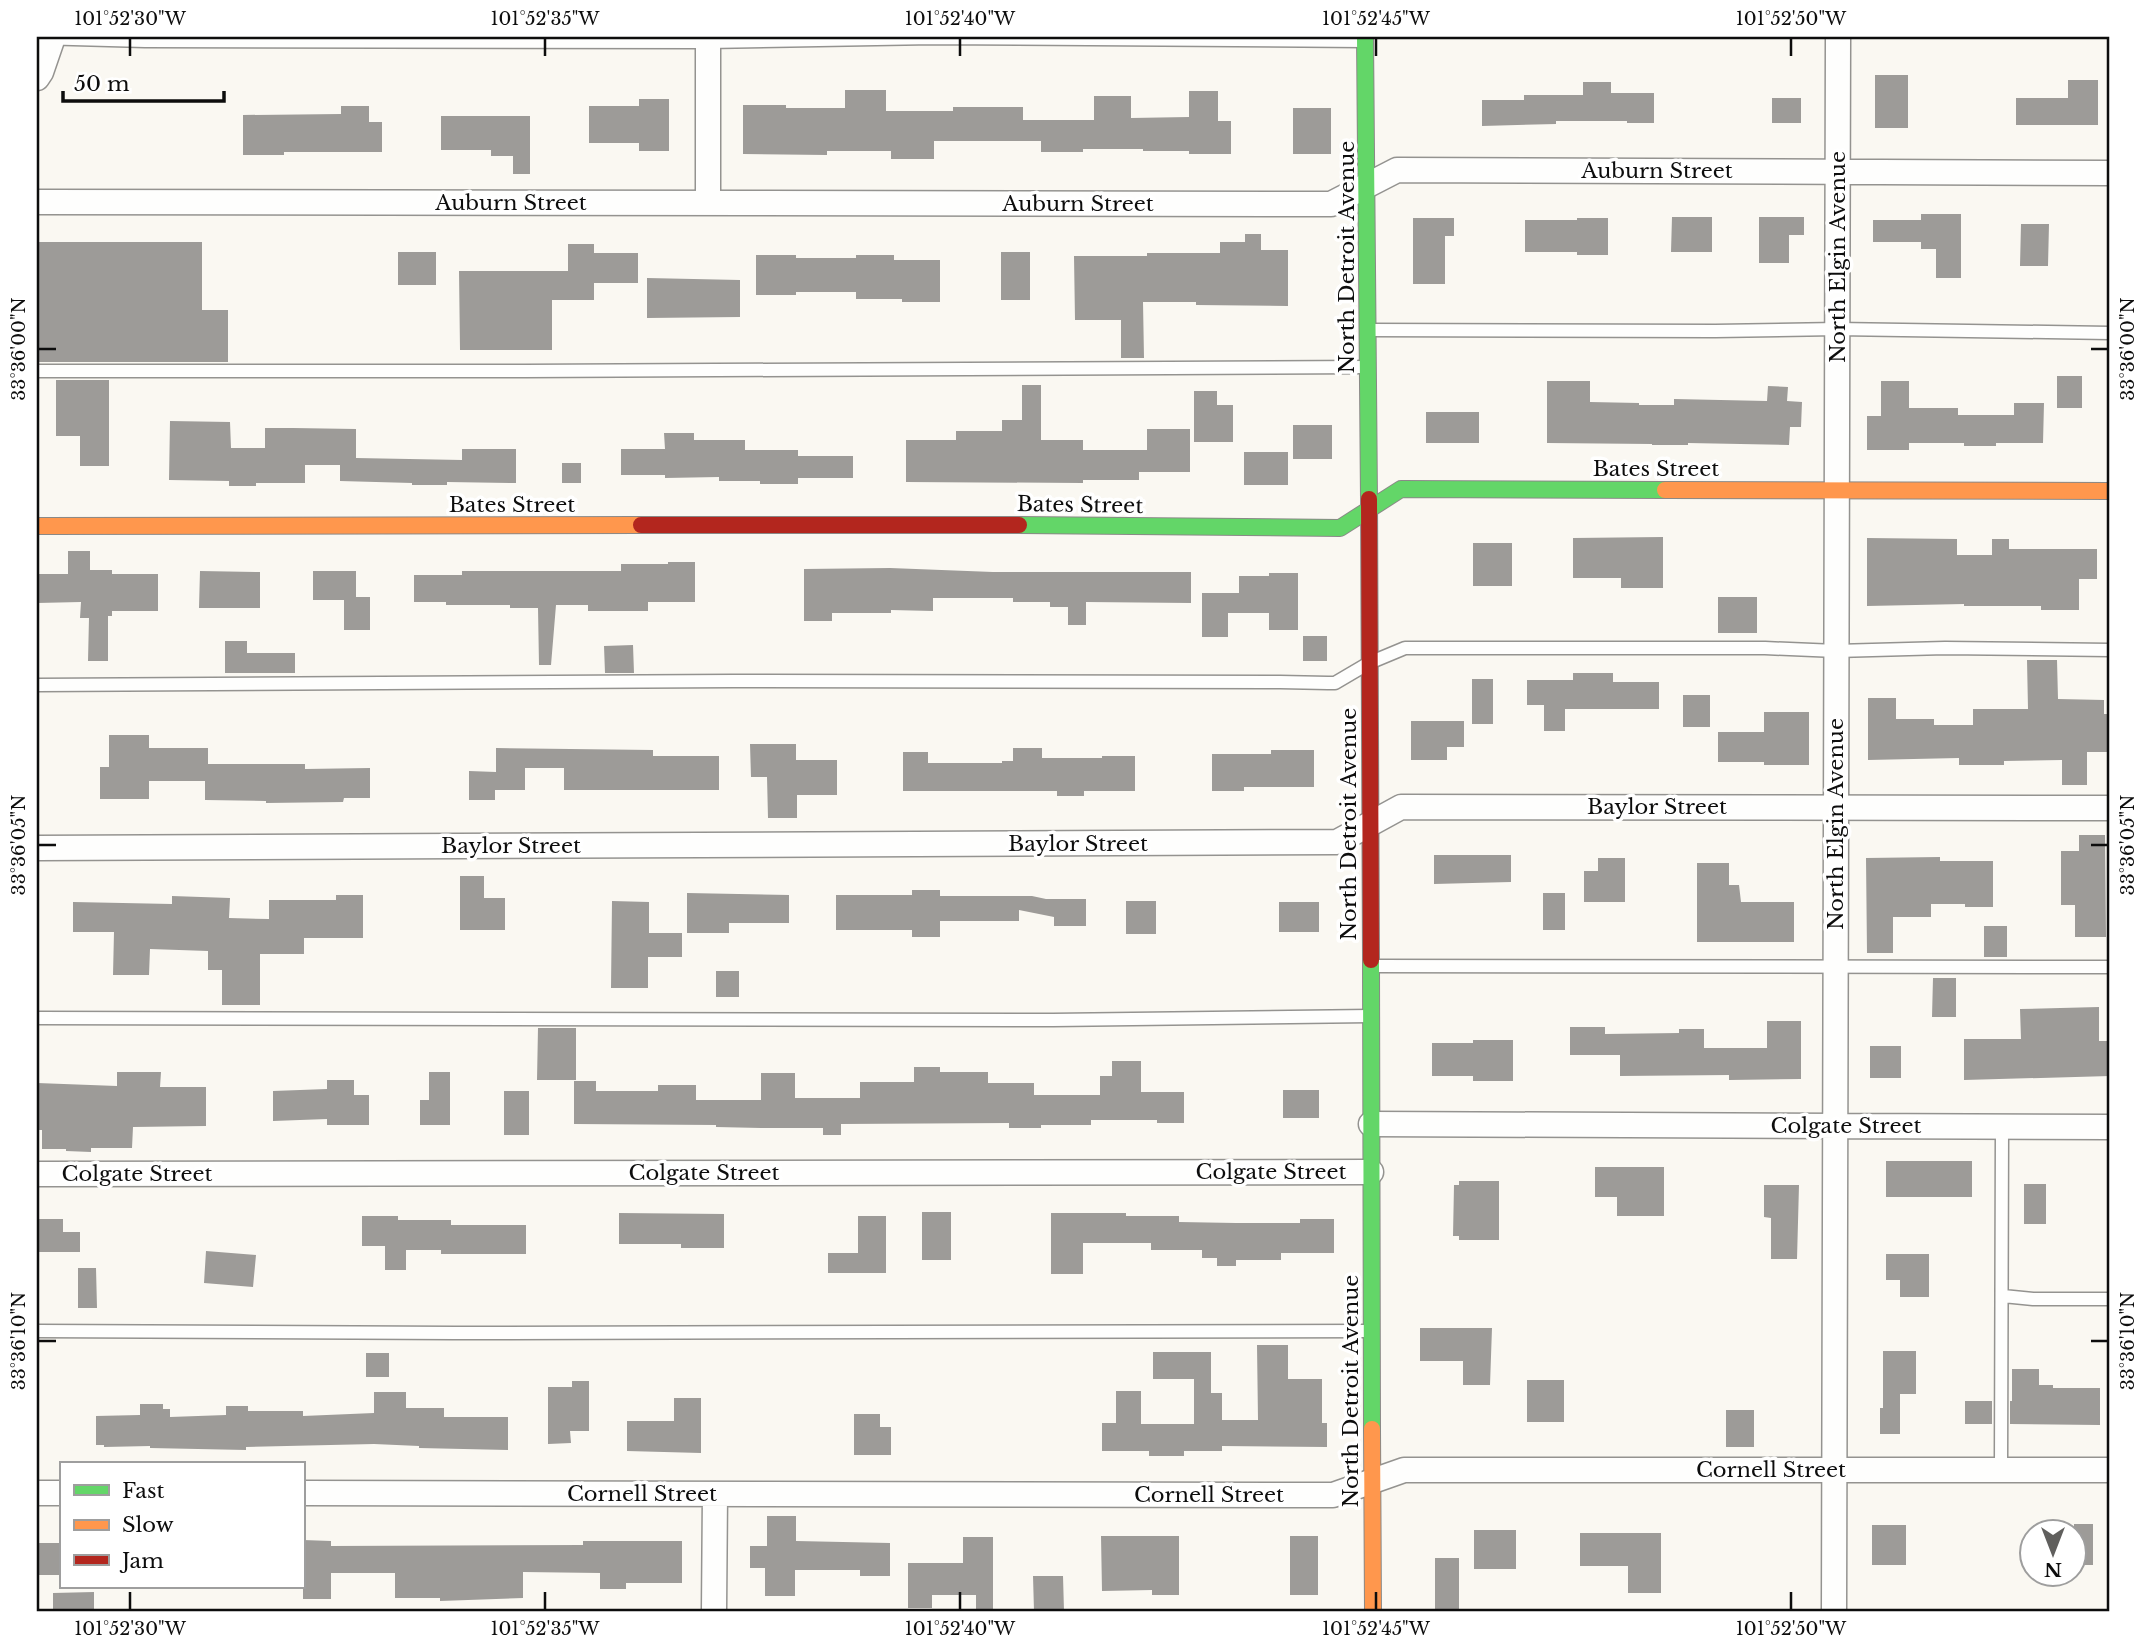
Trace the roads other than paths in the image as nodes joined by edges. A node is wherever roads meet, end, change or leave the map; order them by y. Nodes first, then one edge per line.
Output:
1 (53, 37) edge
2 (1838, 37) edge
3 (37, 38) edge
4 (708, 39) edge
5 (1366, 39) edge
6 (37, 78) edge
7 (1838, 172) junction
8 (2110, 173) edge
9 (1367, 185) junction
10 (37, 202) edge
11 (708, 203) junction
12 (1837, 329) junction
13 (1368, 330) junction
14 (2110, 333) edge
15 (1368, 367) junction
16 (37, 371) edge
17 (1837, 490) junction
18 (2110, 491) edge
19 (1369, 510) junction
20 (37, 526) edge
21 (2110, 650) edge
22 (1836, 651) junction
23 (1369, 663) junction
24 (37, 685) edge
25 (1836, 807) junction
26 (2110, 808) edge
27 (1369, 825) junction
28 (37, 848) edge
29 (1371, 966) junction
30 (2110, 967) edge
31 (1836, 968) junction
32 (1371, 1016) junction
33 (37, 1018) edge
34 (1371, 1124) junction
35 (1835, 1126) junction
36 (2002, 1127) junction
37 (2110, 1128) edge
38 (1371, 1172) junction
39 (37, 1174) edge
40 (2003, 1296) junction
41 (2110, 1299) edge
42 (37, 1331) edge
43 (1372, 1331) junction
44 (1835, 1470) junction
45 (2001, 1470) junction
46 (2110, 1470) edge
47 (1372, 1481) junction
48 (37, 1493) edge
49 (60, 1493) edge
50 (304, 1493) edge
51 (715, 1494) junction
52 (714, 1611) edge
53 (1373, 1611) edge
54 (1835, 1611) edge

1 - 3 lane
1 - 4 lane
1 - 6 street
2 - 7 street, North Elgin Avenue
4 - 5 lane
4 - 11 street
5 - 9 street, North Detroit Avenue
7 - 8 street, Auburn Street
7 - 9 street, Auburn Street
7 - 12 street, North Elgin Avenue
9 - 11 street, Auburn Street
9 - 13 street, North Detroit Avenue
10 - 11 street, Auburn Street
12 - 13 lane
12 - 14 lane
12 - 17 street, North Elgin Avenue
13 - 15 street, North Detroit Avenue
15 - 16 lane
15 - 19 street, North Detroit Avenue
17 - 18 street, Bates Street
17 - 19 street, Bates Street
17 - 22 street, North Elgin Avenue
19 - 20 street, Bates Street
19 - 23 street, North Detroit Avenue
21 - 22 lane
22 - 23 lane
22 - 25 street, North Elgin Avenue
23 - 24 lane
23 - 27 street, North Detroit Avenue
25 - 26 street, Baylor Street
25 - 27 street, Baylor Street
25 - 31 street, North Elgin Avenue
27 - 28 street, Baylor Street
27 - 29 street, North Detroit Avenue
29 - 31 lane
29 - 32 street, North Detroit Avenue
30 - 31 lane
31 - 35 street, North Elgin Avenue
32 - 33 lane
32 - 34 street, North Detroit Avenue
34 - 35 street, Colgate Street
34 - 38 street, North Detroit Avenue
35 - 36 street, Colgate Street
35 - 44 street, North Elgin Avenue
36 - 37 street, Colgate Street
36 - 40 lane
38 - 39 street, Colgate Street
38 - 43 street, North Detroit Avenue
40 - 41 lane
40 - 45 lane
42 - 43 lane
43 - 47 street, North Detroit Avenue
44 - 45 street, Cornell Street
44 - 47 street, Cornell Street
44 - 54 street, North Elgin Avenue
45 - 46 street, Cornell Street
47 - 51 street, Cornell Street
47 - 53 street, North Detroit Avenue
48 - 49 street
50 - 51 street, Cornell Street
51 - 52 street

